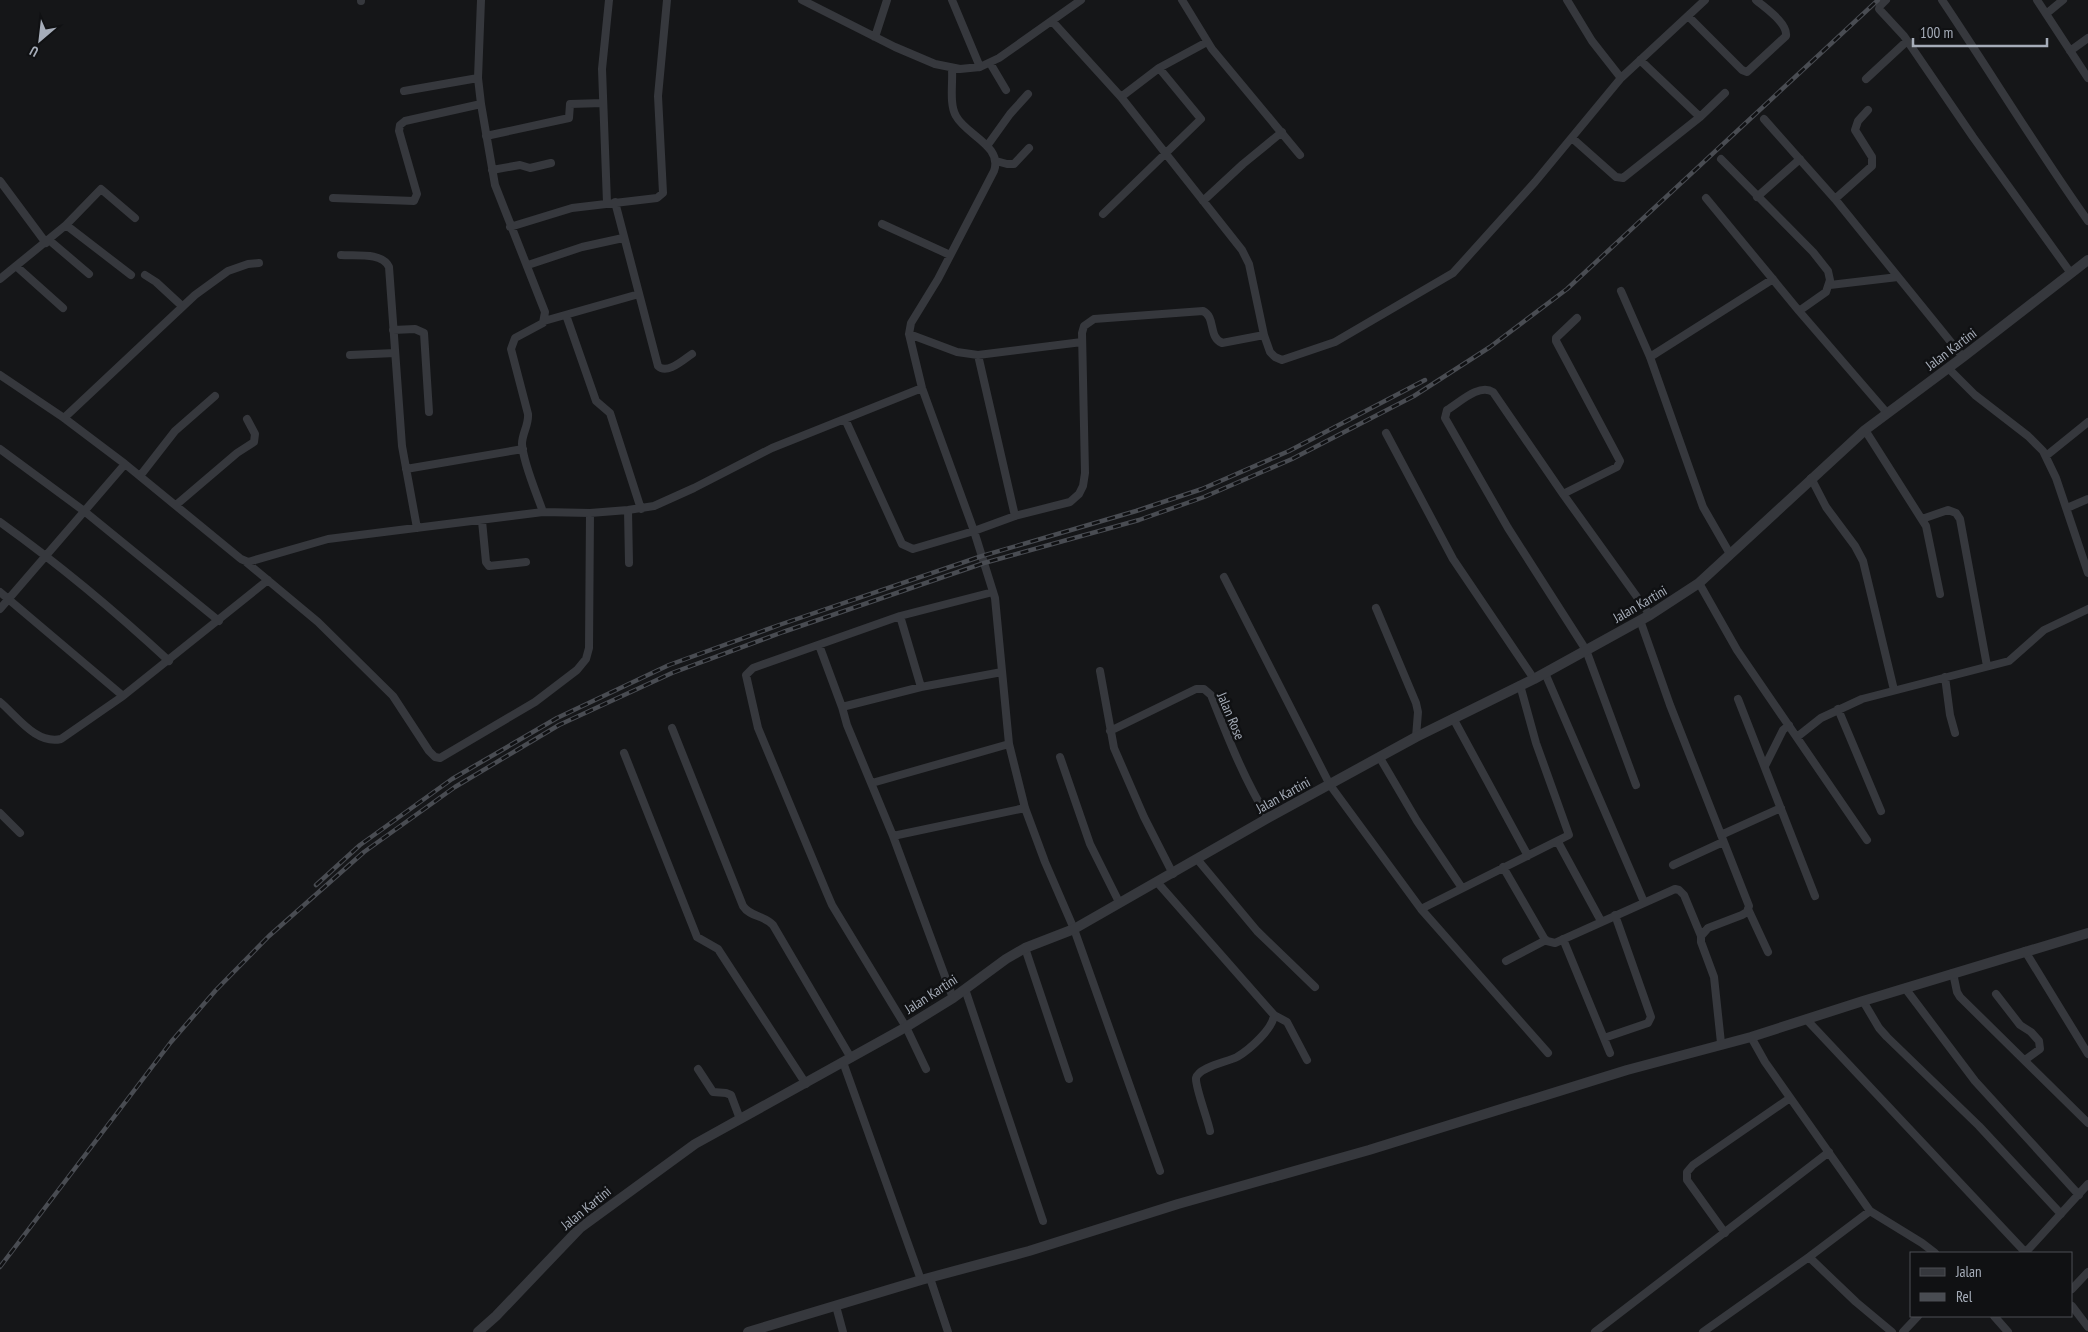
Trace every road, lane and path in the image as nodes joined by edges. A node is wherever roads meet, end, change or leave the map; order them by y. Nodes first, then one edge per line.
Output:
1 (481, 0) edge
2 (609, 0) edge
3 (667, 0) edge
4 (802, 0) edge
5 (887, 0) edge
6 (952, 0) edge
7 (1081, 0) edge
8 (1182, 0) edge
9 (1567, 0) edge
10 (1706, 0) edge
11 (1756, 0) edge
12 (1886, 0) edge
13 (1942, 0) edge
14 (2037, 0) edge
15 (2063, 0) edge
16 (2046, 14) junction
17 (1688, 16) junction
18 (1052, 21) junction
19 (875, 37) junction
20 (2088, 38) edge
21 (1907, 40) junction
22 (1207, 42) junction
23 (2070, 51) junction
24 (1640, 60) junction
25 (990, 63) junction
26 (980, 67) junction
27 (1159, 68) junction
28 (952, 69) junction
29 (478, 78) junction
30 (1621, 78) junction
31 (2088, 78) edge
32 (1866, 79) dead end
33 (1006, 90) dead end
34 (404, 91) dead end
35 (1725, 93) dead end
36 (1028, 94) dead end
37 (1121, 97) junction
38 (603, 103) junction
39 (481, 104) junction
40 (1868, 110) dead end
41 (1700, 117) junction
42 (1764, 119) dead end
43 (1282, 132) junction
44 (486, 136) junction
45 (1572, 138) junction
46 (987, 146) junction
47 (1029, 148) dead end
48 (1166, 154) junction
49 (1300, 155) dead end
50 (1721, 158) dead end
51 (1800, 159) junction
52 (996, 161) junction
53 (550, 164) dead end
54 (492, 170) junction
55 (0, 181) edge
56 (1757, 197) junction
57 (333, 198) dead end
58 (1706, 198) dead end
59 (1835, 199) junction
60 (1203, 201) junction
61 (611, 203) junction
62 (1104, 214) dead end
63 (135, 218) dead end
64 (2088, 221) edge
65 (882, 224) dead end
66 (66, 225) junction
67 (510, 227) junction
68 (623, 238) junction
69 (47, 241) junction
70 (341, 255) dead end
71 (950, 255) junction
72 (2088, 260) edge
73 (260, 263) dead end
74 (528, 265) junction
75 (16, 266) junction
76 (2070, 272) junction
77 (89, 274) dead end
78 (131, 275) dead end
79 (144, 275) dead end
80 (1898, 277) junction
81 (0, 279) edge
82 (1773, 279) junction
83 (1830, 284) junction
84 (1621, 291) dead end
85 (639, 294) junction
86 (182, 306) junction
87 (63, 308) dead end
88 (1799, 311) junction
89 (566, 315) junction
90 (1577, 318) dead end
91 (544, 321) junction
92 (393, 330) junction
93 (909, 334) junction
94 (1264, 335) junction
95 (1082, 342) junction
96 (395, 353) junction
97 (692, 354) dead end
98 (350, 355) dead end
99 (978, 355) junction
100 (1650, 357) junction
101 (1963, 357) junction
102 (1948, 368) junction
103 (0, 375) edge
104 (922, 388) junction
105 (215, 396) dead end
106 (429, 412) dead end
107 (1887, 413) junction
108 (64, 418) junction
109 (247, 419) dead end
110 (845, 419) junction
111 (2088, 422) edge
112 (1865, 430) junction
113 (1386, 433) dead end
114 (0, 449) edge
115 (523, 449) junction
116 (2046, 456) junction
117 (125, 464) junction
118 (406, 469) junction
119 (140, 476) junction
120 (1811, 478) junction
121 (1563, 494) junction
122 (2088, 499) edge
123 (176, 505) junction
124 (2067, 508) junction
125 (641, 509) junction
126 (628, 510) junction
127 (84, 511) junction
128 (543, 512) junction
129 (590, 513) junction
130 (1015, 516) junction
131 (1922, 519) junction
132 (482, 521) junction
133 (0, 522) edge
134 (416, 528) junction
135 (974, 531) junction
136 (1730, 554) junction
137 (46, 555) junction
138 (246, 562) junction
139 (526, 562) dead end
140 (629, 563) dead end
141 (2088, 573) edge
142 (1224, 577) dead end
143 (268, 580) junction
144 (1699, 583) junction
145 (0, 592) edge
146 (993, 592) junction
147 (1940, 594) dead end
148 (10, 599) junction
149 (1376, 608) dead end
150 (0, 609) edge
151 (2088, 610) edge
152 (1650, 615) junction
153 (900, 616) junction
154 (1640, 620) junction
155 (219, 621) junction
156 (819, 645) junction
157 (1586, 650) junction
158 (168, 660) junction
159 (1987, 666) junction
160 (1100, 671) dead end
161 (1002, 672) junction
162 (1544, 673) junction
163 (1945, 677) junction
164 (1534, 678) junction
165 (1520, 685) junction
166 (921, 687) junction
167 (1894, 690) junction
168 (123, 696) junction
169 (1738, 699) dead end
170 (0, 702) edge
171 (842, 707) junction
172 (1838, 709) junction
173 (1453, 718) junction
174 (1789, 724) junction
175 (672, 728) dead end
176 (1110, 731) junction
177 (1955, 733) dead end
178 (1416, 737) junction
179 (1797, 737) junction
180 (1009, 744) junction
181 (624, 753) dead end
182 (1060, 757) dead end
183 (1380, 758) junction
184 (1764, 766) junction
185 (872, 783) junction
186 (1330, 784) junction
187 (1636, 785) dead end
188 (1025, 808) junction
189 (1781, 808) junction
190 (1881, 811) dead end
191 (0, 814) edge
192 (1268, 818) junction
193 (20, 833) dead end
194 (893, 836) junction
195 (1722, 839) junction
196 (1867, 840) dead end
197 (1558, 842) junction
198 (1528, 856) junction
199 (1197, 859) junction
200 (1673, 865) dead end
201 (1502, 867) junction
202 (1173, 874) junction
203 (1157, 882) junction
204 (1462, 888) junction
205 (1815, 896) dead end
206 (1118, 902) junction
207 (1644, 902) junction
208 (1421, 909) junction
209 (1748, 909) junction
210 (1615, 915) junction
211 (1601, 921) junction
212 (1074, 929) junction
213 (2088, 933) edge
214 (1701, 936) junction
215 (1563, 939) junction
216 (1546, 940) junction
217 (1026, 948) junction
218 (2025, 951) junction
219 (1768, 952) dead end
220 (1506, 961) dead end
221 (1953, 973) junction
222 (1315, 987) dead end
223 (1905, 988) junction
224 (965, 989) junction
225 (1996, 994) dead end
226 (953, 998) junction
227 (1863, 1001) junction
228 (1274, 1014) junction
229 (1806, 1019) junction
230 (906, 1027) junction
231 (1751, 1036) junction
232 (1604, 1038) junction
233 (1721, 1043) junction
234 (1548, 1053) dead end
235 (1610, 1053) dead end
236 (2088, 1054) edge
237 (847, 1060) junction
238 (1307, 1060) dead end
239 (2025, 1060) junction
240 (698, 1069) dead end
241 (926, 1070) dead end
242 (1069, 1079) dead end
243 (806, 1084) junction
244 (1790, 1098) junction
245 (740, 1119) junction
246 (2088, 1123) edge
247 (1210, 1131) dead end
248 (1829, 1152) junction
249 (1160, 1172) dead end
250 (2088, 1184) edge
251 (2079, 1195) junction
252 (1870, 1211) junction
253 (2060, 1214) junction
254 (1043, 1221) dead end
255 (1725, 1233) junction
256 (1934, 1252) edge
257 (2025, 1252) edge
258 (2027, 1252) edge
259 (1810, 1257) junction
260 (2088, 1272) edge
261 (926, 1279) junction
262 (2073, 1288) edge
263 (836, 1306) junction
264 (2073, 1307) edge
265 (1917, 1317) edge
266 (1995, 1317) edge
267 (2088, 1327) edge
268 (776, 1328) edge
269 (1606, 1329) edge
270 (1705, 1331) edge
271 (478, 1332) edge
272 (748, 1332) edge
273 (843, 1332) edge
274 (948, 1332) edge
275 (1595, 1332) edge
276 (1892, 1332) edge
277 (1903, 1332) edge
278 (2008, 1332) edge

1 - 29 street
2 - 38 street
3 - 61 street
4 - 19 street
5 - 19 street
6 - 26 street
7 - 18 street
8 - 22 street
9 - 30 street
10 - 17 street
11 - 17 street
12 - 21 street
13 - 64 street
14 - 16 street
15 - 16 street
16 - 23 street
17 - 24 street
18 - 25 street
18 - 37 street
19 - 28 street
20 - 23 street
21 - 32 street
21 - 76 street
22 - 27 street
22 - 43 street
23 - 31 street
24 - 30 street
24 - 41 street
25 - 26 street
25 - 33 street
26 - 28 street
27 - 37 street
27 - 48 street
28 - 46 street
29 - 34 street
29 - 39 street
30 - 45 street
35 - 41 street
36 - 46 street
37 - 48 street
38 - 44 street
38 - 61 street
39 - 44 street
39 - 57 street
40 - 59 street
41 - 45 street
42 - 51 street
43 - 49 street
43 - 60 street
44 - 54 street
45 - 94 street
46 - 52 street
47 - 52 street
48 - 60 street
48 - 62 street
50 - 56 street
51 - 56 street
51 - 59 street
52 - 71 street
53 - 54 street
54 - 67 street
55 - 69 street
56 - 83 street
58 - 82 street
59 - 80 street
60 - 94 street
61 - 67 street
61 - 68 street
63 - 66 street
65 - 71 street
66 - 69 street
66 - 78 street
67 - 74 street
68 - 74 street
68 - 85 street
69 - 75 street
69 - 77 street
70 - 92 street
71 - 93 street
72 - 76 street, Jalan Kartini
73 - 86 street
74 - 91 street
75 - 81 street
75 - 87 street
76 - 101 street, Jalan Kartini
79 - 86 street
80 - 83 street
80 - 101 street
82 - 88 street
82 - 100 street
83 - 88 street
84 - 100 street
85 - 89 street
85 - 97 street
86 - 108 street
88 - 107 street
89 - 91 street
89 - 125 street
90 - 121 street
91 - 115 street
92 - 96 street
92 - 106 street
93 - 99 street
93 - 104 street
94 - 95 street
95 - 99 street
95 - 130 street
96 - 98 street
96 - 118 street
99 - 130 street
100 - 136 street
101 - 102 street, Jalan Kartini
102 - 107 street, Jalan Kartini
102 - 116 street
103 - 108 street
104 - 110 street
104 - 135 street
105 - 119 street
107 - 112 street, Jalan Kartini
108 - 117 street
109 - 123 street
110 - 125 street
110 - 135 street
111 - 116 street
112 - 120 street, Jalan Kartini
112 - 131 street
113 - 164 street
114 - 127 street
115 - 118 street
115 - 128 street
116 - 124 street
117 - 119 street
117 - 127 street
118 - 134 street
119 - 123 street
120 - 136 street, Jalan Kartini
120 - 167 street
121 - 152 street
121 - 157 street
122 - 124 street
123 - 138 street
124 - 141 street
125 - 126 street
126 - 129 street
126 - 140 street
127 - 137 street
127 - 155 street
128 - 129 street
128 - 132 street
129 - 143 street
130 - 135 street
131 - 147 street
131 - 159 street
132 - 134 street
132 - 139 street
133 - 137 street
134 - 138 street
135 - 146 street
136 - 144 street, Jalan Kartini
137 - 148 street
137 - 158 street
138 - 143 street
142 - 186 street
143 - 155 street
144 - 152 street, Jalan Kartini
144 - 174 street
145 - 148 street
146 - 153 street
146 - 161 street
148 - 150 street
148 - 168 street
149 - 178 street
151 - 159 street
152 - 154 street, Jalan Kartini
153 - 156 street
153 - 166 street
154 - 157 street, Jalan Kartini
154 - 195 street
155 - 158 street
156 - 171 street
156 - 230 street
157 - 162 street, Jalan Kartini
157 - 187 street
158 - 168 street
159 - 163 street
160 - 176 street
161 - 166 street
161 - 180 street
162 - 164 street, Jalan Kartini
162 - 207 street
163 - 167 street
163 - 177 street
164 - 165 street, Jalan Kartini
165 - 173 street, Jalan Kartini
165 - 197 street
166 - 171 street
167 - 172 street
168 - 170 street
169 - 184 street
171 - 185 street
172 - 179 street
172 - 190 street
173 - 178 street, Jalan Kartini
173 - 198 street
174 - 179 street
174 - 184 street
175 - 237 street
176 - 192 street, Jalan Rose
176 - 202 street
178 - 183 street, Jalan Kartini
179 - 196 street
180 - 185 street
180 - 188 street
181 - 243 street
182 - 206 street
183 - 186 street, Jalan Kartini
183 - 204 street
184 - 189 street
185 - 194 street
186 - 192 street, Jalan Kartini
186 - 208 street
188 - 194 street
188 - 212 street
189 - 195 street
189 - 205 street
191 - 193 street
192 - 199 street, Jalan Kartini
194 - 226 street
195 - 200 street
195 - 209 street
197 - 198 street
197 - 211 street
198 - 201 street
199 - 202 street, Jalan Kartini
199 - 222 street
201 - 204 street
201 - 216 street
202 - 203 street, Jalan Kartini
203 - 206 street, Jalan Kartini
203 - 228 street
204 - 208 street
206 - 212 street, Jalan Kartini
207 - 210 street
207 - 214 street
208 - 234 street
209 - 214 street
209 - 219 street
210 - 211 street
210 - 232 street
211 - 215 street
212 - 217 street, Jalan Kartini
212 - 249 street
213 - 218 street
214 - 233 street
215 - 216 street
215 - 232 street
216 - 220 street
217 - 224 street, Jalan Kartini
217 - 242 street
218 - 221 street
218 - 236 street
221 - 223 street
221 - 239 street
223 - 227 street
223 - 251 street
224 - 226 street, Jalan Kartini
224 - 254 street
225 - 239 street
226 - 230 street, Jalan Kartini
227 - 229 street
227 - 253 street
228 - 238 street
228 - 247 street
229 - 231 street
229 - 257 street
230 - 237 street, Jalan Kartini
230 - 241 street
231 - 233 street
231 - 244 street
232 - 235 street
233 - 261 street
237 - 243 street, Jalan Kartini
237 - 261 street
239 - 246 street
240 - 245 street
243 - 245 street, Jalan Kartini
244 - 248 street
244 - 255 street
245 - 271 street, Jalan Kartini
248 - 252 street
248 - 255 street
250 - 251 street
251 - 253 street
252 - 256 street
252 - 259 street
253 - 258 street
255 - 269 street
259 - 270 street
259 - 276 street
260 - 262 street
261 - 263 street
261 - 274 street
263 - 268 street
263 - 273 street
264 - 267 street
265 - 277 street
266 - 278 street
268 - 272 street
269 - 275 street

